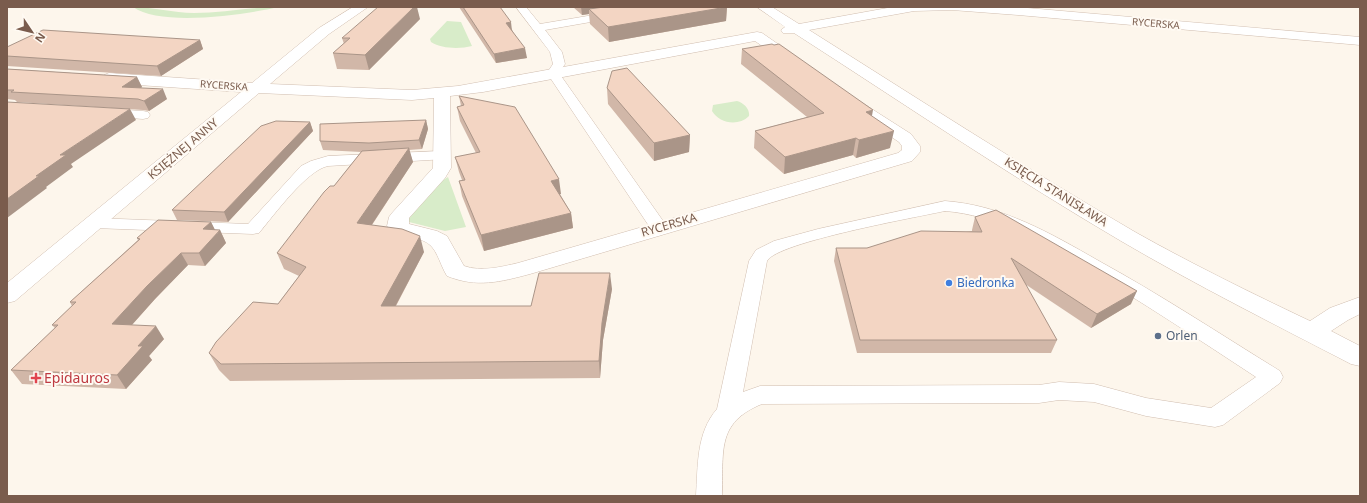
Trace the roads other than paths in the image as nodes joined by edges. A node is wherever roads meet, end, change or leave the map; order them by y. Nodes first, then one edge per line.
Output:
1 (362, 7) edge
2 (521, 7) edge
3 (659, 7) edge
4 (763, 7) edge
5 (951, 7) edge
6 (537, 28) junction
7 (796, 28) junction
8 (757, 36) junction
9 (1360, 41) edge
10 (807, 71) edge
11 (553, 74) junction
12 (95, 77) edge
13 (256, 88) junction
14 (832, 89) edge
15 (442, 93) junction
16 (98, 112) edge
17 (143, 115) edge
18 (441, 156) junction
19 (94, 223) junction
20 (659, 228) junction
21 (7, 295) edge
22 (1360, 305) edge
23 (1312, 332) junction
24 (1360, 357) edge
25 (728, 412) junction
26 (709, 496) edge

1 - 13 street, KSIĘŻNEJ ANNY
2 - 6 lane
3 - 6 lane
4 - 7 street, KSIĘCIA STANISŁAWA
5 - 7 street, RYCERSKA
5 - 9 street, RYCERSKA
6 - 11 lane
7 - 8 street, RYCERSKA
7 - 23 street, KSIĘCIA STANISŁAWA
8 - 10 street
8 - 11 street, RYCERSKA
11 - 15 street, RYCERSKA
11 - 20 lane
12 - 13 street, RYCERSKA
13 - 15 street, RYCERSKA
13 - 19 street, KSIĘŻNEJ ANNY
14 - 20 street, RYCERSKA
15 - 18 street, RYCERSKA
16 - 17 lane
18 - 19 lane
18 - 20 street, RYCERSKA
19 - 21 street, KSIĘŻNEJ ANNY
22 - 23 street
23 - 24 street, KSIĘCIA STANISŁAWA
25 - 25 lane
25 - 26 lane

